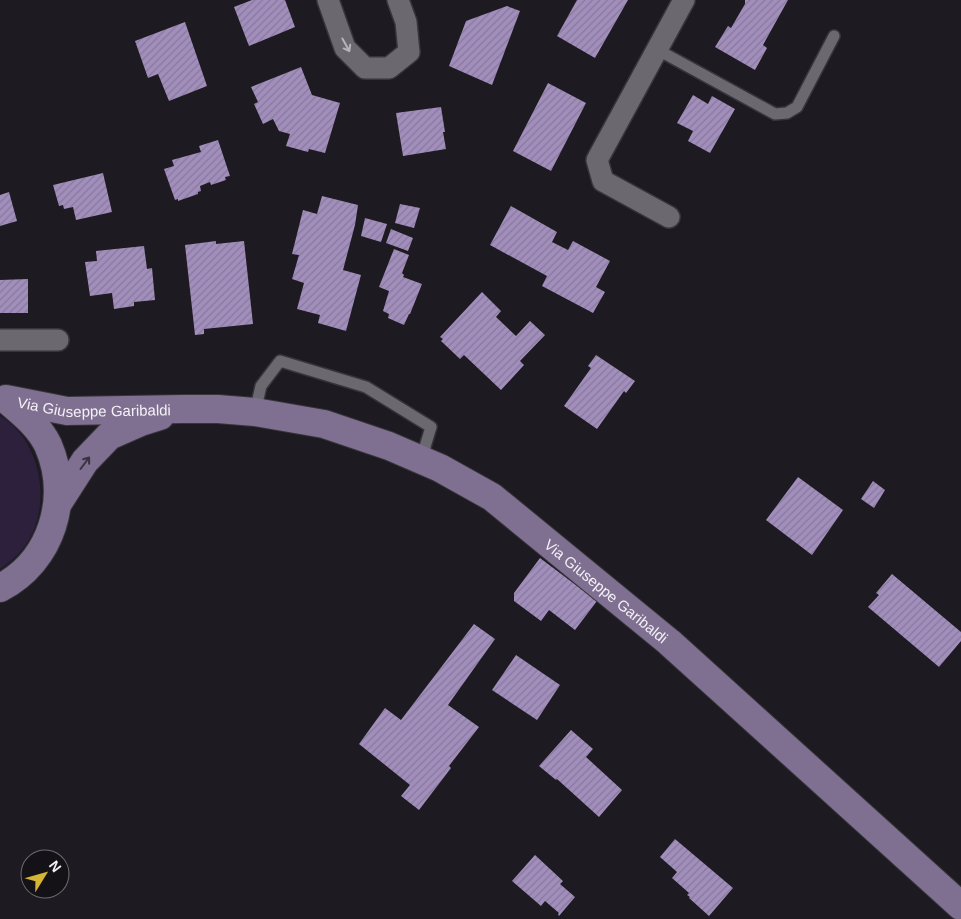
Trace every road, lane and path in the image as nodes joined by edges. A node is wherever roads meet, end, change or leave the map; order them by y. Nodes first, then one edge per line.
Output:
1 (328, 0) edge
2 (398, 0) edge
3 (684, 0) edge
4 (834, 36) dead end
5 (658, 50) junction
6 (669, 217) dead end
7 (0, 340) edge
8 (58, 340) dead end
9 (3, 398) edge
10 (183, 409) junction
11 (255, 412) junction
12 (421, 460) junction
13 (58, 503) junction
14 (0, 588) edge
15 (961, 906) edge

1 -> 2 street
3 - 5 street
4 - 5 lane
5 - 6 street
7 - 8 street
9 - 10 main road, Via Giuseppe Garibaldi
9 - 13 main road
10 - 11 main road, Via Giuseppe Garibaldi
13 -> 10 main road, Via Giuseppe Garibaldi
11 - 12 main road, Via Giuseppe Garibaldi
11 - 12 lane
12 - 15 main road, Via Giuseppe Garibaldi
13 - 14 main road

